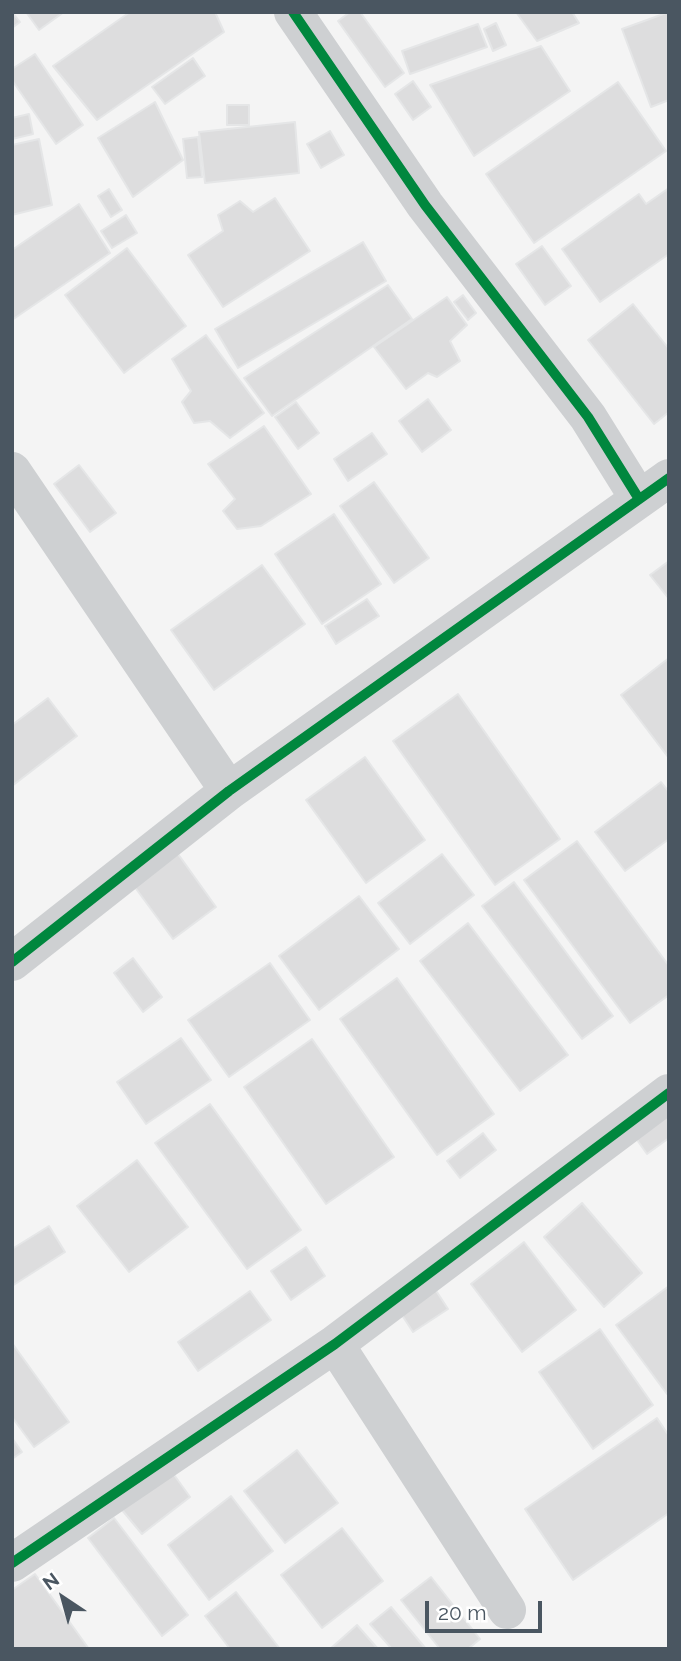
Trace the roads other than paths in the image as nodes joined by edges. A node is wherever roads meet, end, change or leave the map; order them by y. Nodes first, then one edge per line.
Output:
1 (293, 12) edge
2 (12, 471) edge
3 (654, 489) edge
4 (229, 791) junction
5 (12, 962) edge
6 (669, 1093) edge
7 (335, 1344) junction
8 (12, 1563) edge
9 (508, 1610) dead end

1 - 3 street
2 - 4 street
3 - 4 street
4 - 5 street
6 - 7 street
7 - 8 street
7 - 9 street

